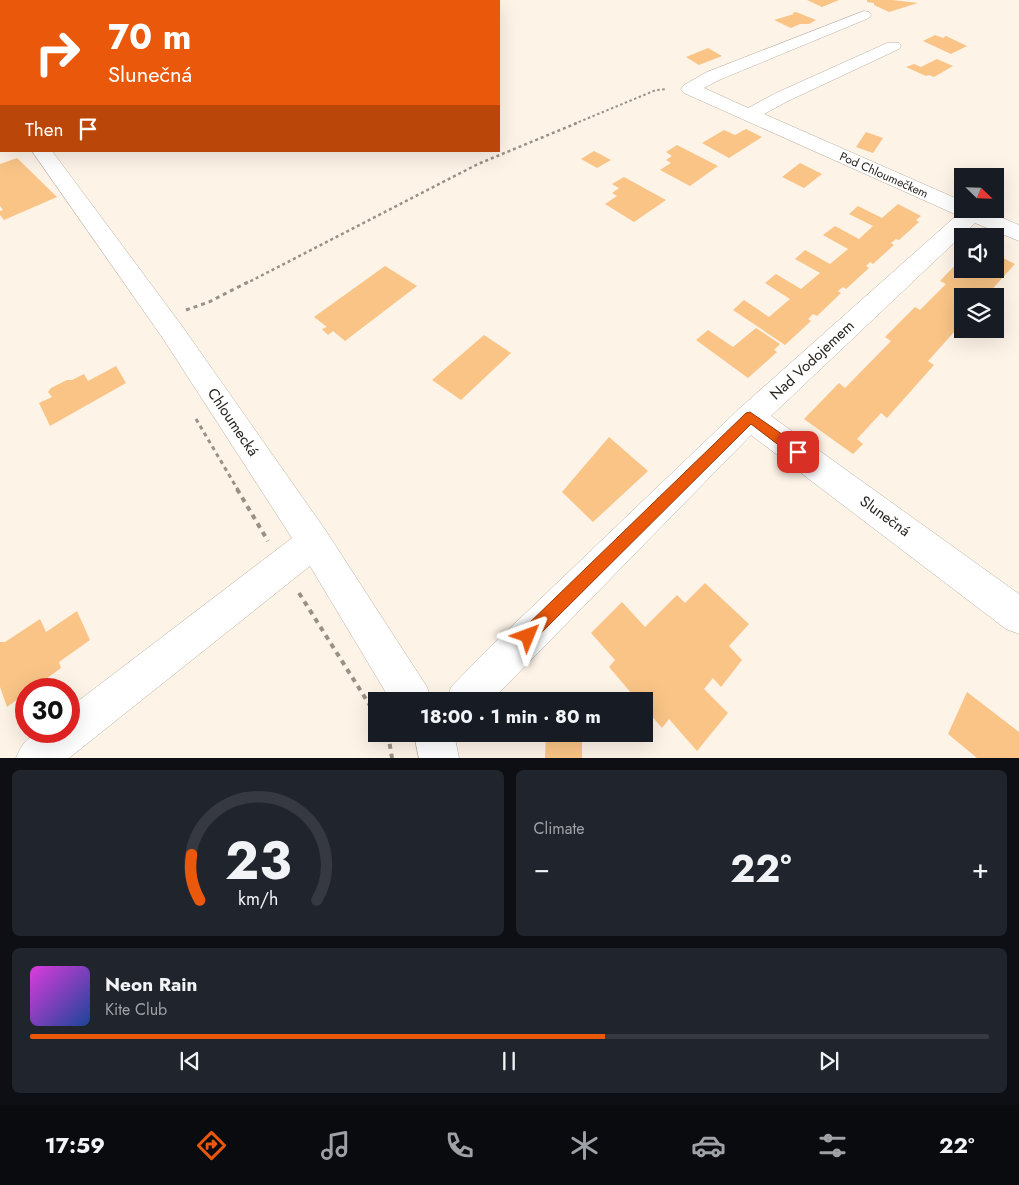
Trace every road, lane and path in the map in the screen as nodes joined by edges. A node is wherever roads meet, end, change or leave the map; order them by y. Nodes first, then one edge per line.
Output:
1 (864, 15) dead end
2 (893, 46) dead end
3 (690, 89) junction
4 (749, 115) junction
5 (43, 152) edge
6 (954, 206) edge
7 (967, 218) edge
8 (981, 218) edge
9 (1019, 234) edge
10 (184, 311) dead end
11 (750, 417) junction
12 (314, 542) junction
13 (1019, 616) edge
14 (408, 692) edge
15 (473, 692) edge
16 (389, 742) edge
17 (436, 742) edge
18 (36, 758) edge
19 (392, 758) edge
20 (439, 758) edge

1 - 3 street
2 - 4 street
3 - 4 street, Pod Chloumečkem
3 - 10 path
4 - 6 street, Pod Chloumečkem
5 - 12 street, Chloumecká
7 - 11 street, Nad Vodojemem
8 - 9 street, Pod Chloumečkem
11 - 13 street, Slunečná
11 - 15 street, Nad Vodojemem
12 - 14 street, Chloumecká
12 - 18 street
16 - 19 path
17 - 20 street

